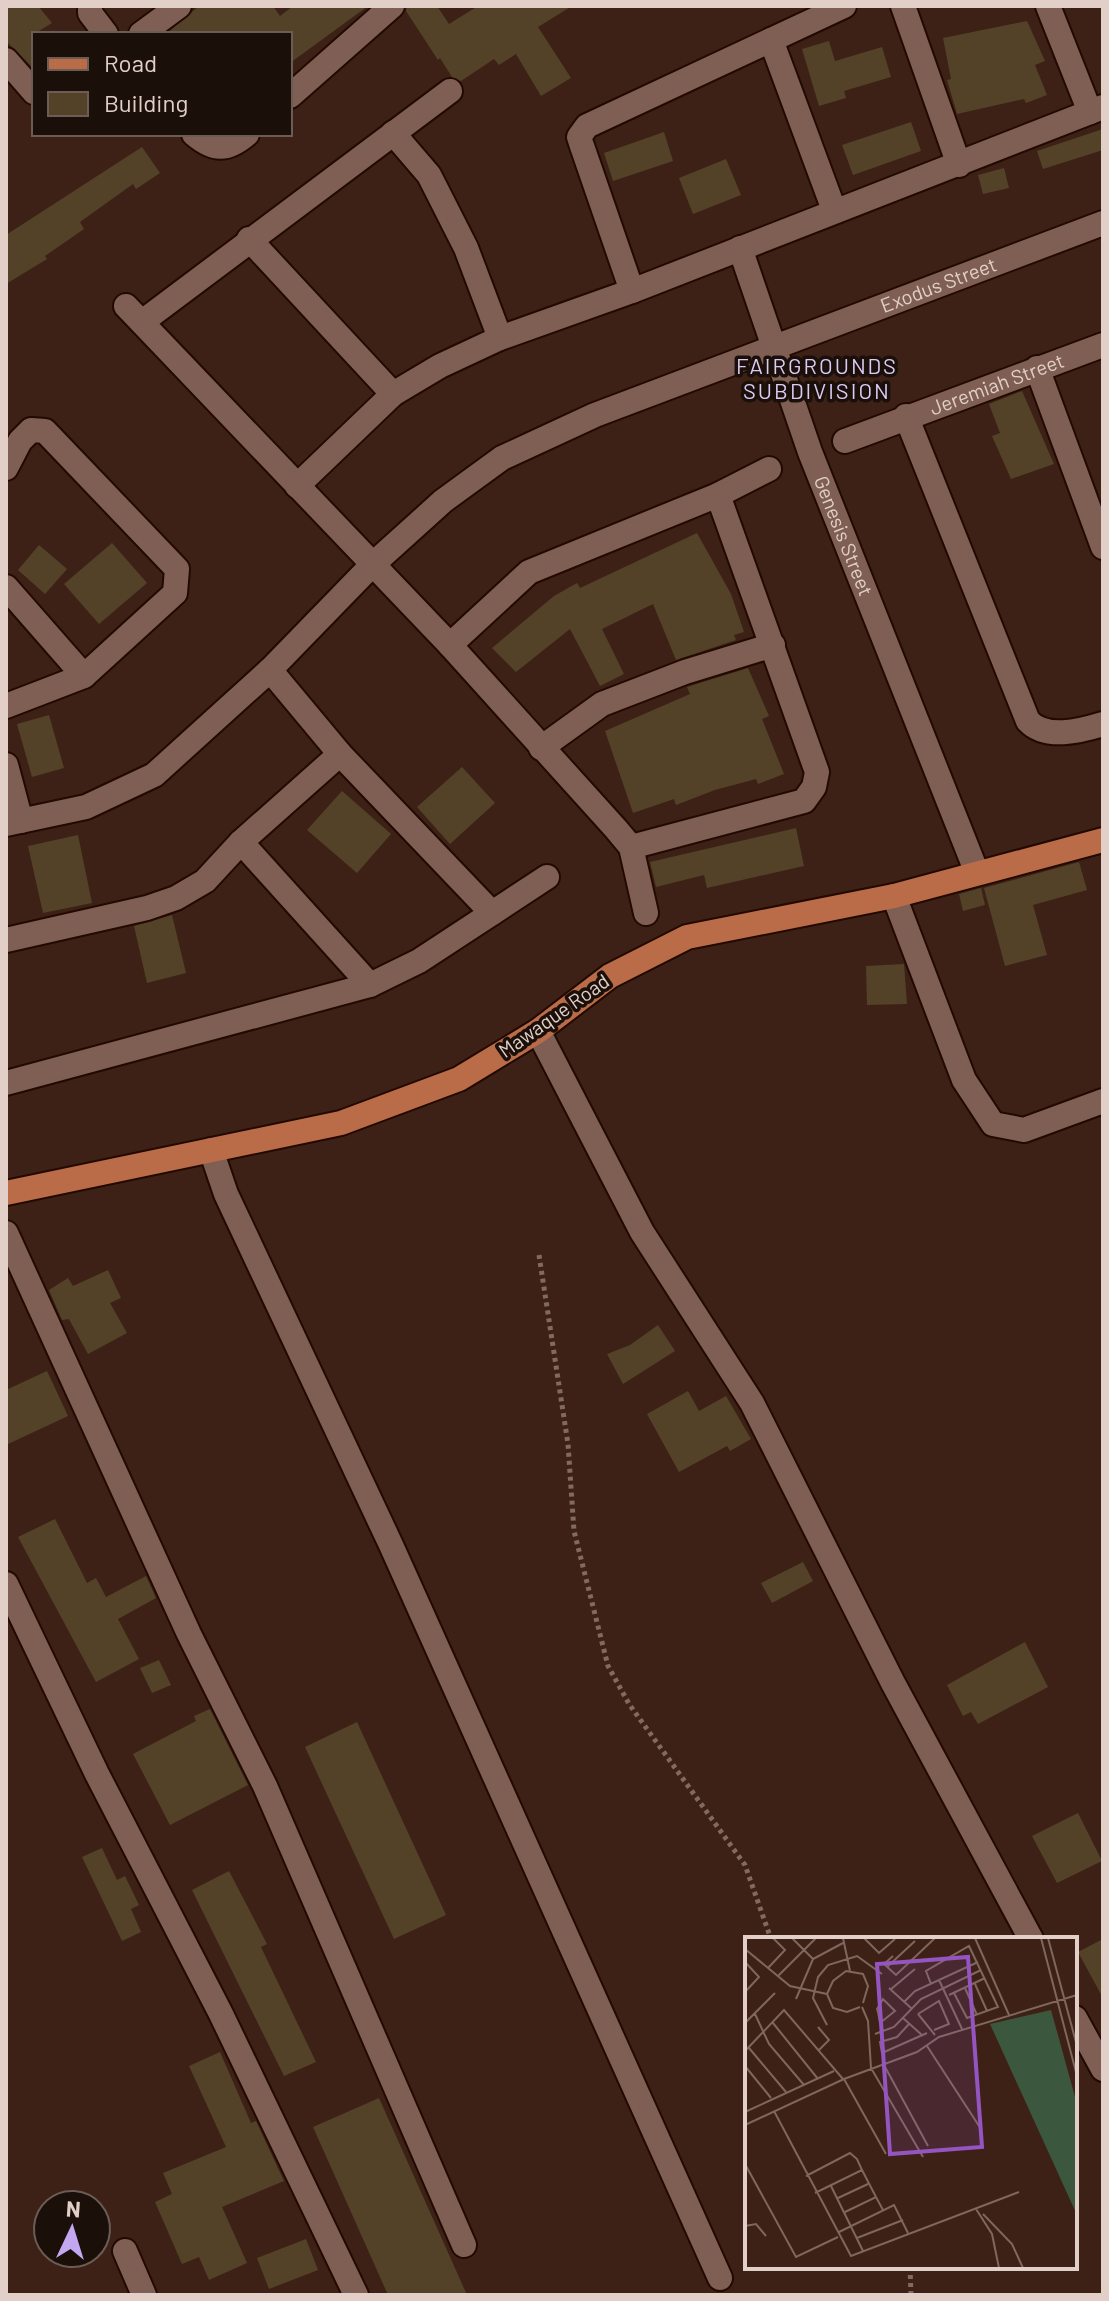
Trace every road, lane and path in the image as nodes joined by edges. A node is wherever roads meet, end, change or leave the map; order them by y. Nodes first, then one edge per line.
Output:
1 (90, 6) edge
2 (179, 6) edge
3 (392, 6) edge
4 (844, 6) edge
5 (903, 6) edge
6 (1048, 6) edge
7 (104, 32) edge
8 (144, 32) edge
9 (771, 40) junction
10 (6, 60) edge
11 (32, 90) edge
12 (450, 91) dead end
13 (292, 94) edge
14 (1096, 109) edge
15 (393, 133) junction
16 (196, 136) edge
17 (245, 136) edge
18 (959, 165) junction
19 (834, 210) junction
20 (1103, 223) edge
21 (249, 239) junction
22 (740, 248) junction
23 (632, 291) junction
24 (500, 338) junction
25 (1103, 345) edge
26 (773, 349) junction
27 (1037, 368) junction
28 (393, 394) junction
29 (906, 416) junction
30 (845, 441) dead end
31 (6, 468) edge
32 (769, 469) dead end
33 (297, 486) junction
34 (718, 495) junction
35 (1103, 547) edge
36 (371, 566) junction
37 (6, 587) edge
38 (450, 645) junction
39 (773, 645) junction
40 (270, 670) junction
41 (84, 676) junction
42 (6, 706) edge
43 (1103, 724) edge
44 (541, 748) junction
45 (340, 754) junction
46 (6, 765) edge
47 (14, 822) edge
48 (1103, 840) edge
49 (241, 842) junction
50 (631, 847) junction
51 (977, 873) junction
52 (547, 877) dead end
53 (894, 896) junction
54 (492, 913) junction
55 (646, 913) dead end
56 (6, 940) edge
57 (370, 985) junction
58 (538, 1031) junction
59 (6, 1083) edge
60 (1103, 1101) edge
61 (211, 1150) junction
62 (6, 1193) edge
63 (6, 1233) edge
64 (539, 1255) dead end
65 (6, 1584) edge
66 (770, 1937) edge
67 (1030, 1937) edge
68 (1077, 2022) edge
69 (1103, 2069) edge
70 (464, 2245) dead end
71 (125, 2251) dead end
72 (910, 2269) edge
73 (720, 2278) dead end
74 (144, 2295) edge
75 (356, 2295) edge
76 (910, 2295) edge

1 - 7 street
2 - 8 street
3 - 13 street
4 - 9 street
5 - 18 street
6 - 14 street
9 - 19 street
9 - 23 street
10 - 11 street
12 - 15 street
14 - 18 street
15 - 21 street
15 - 24 street
16 - 17 street
18 - 19 street
19 - 22 street
20 - 26 street, Exodus Street
21 - 28 street
21 - 33 street
22 - 23 street
22 - 26 street, Genesis Street
23 - 24 street
24 - 28 street
25 - 27 street, Jeremiah Street
26 - 36 street, Exodus Street
26 - 51 street, Genesis Street
27 - 29 street, Jeremiah Street
27 - 35 street
28 - 33 street
29 - 30 street, Jeremiah Street
29 - 43 street
31 - 41 street
32 - 34 street
33 - 36 street
34 - 38 street
34 - 39 street
36 - 38 street
36 - 40 street, Exodus Street
37 - 41 street
38 - 44 street
39 - 44 street
39 - 50 street
40 - 45 street
40 - 47 street, Exodus Street
41 - 42 street
44 - 50 street
45 - 49 street
45 - 54 street
46 - 47 street
48 - 51 main road, Mawaque Road
49 - 56 street
49 - 57 street
50 - 55 street
51 - 53 main road, Mawaque Road
52 - 54 street
53 - 58 main road, Mawaque Road
53 - 60 street
54 - 57 street
57 - 59 street
58 - 61 main road, Mawaque Road
58 - 67 street
61 - 62 main road, Mawaque Road
61 - 73 street
63 - 70 street
64 - 66 path
65 - 75 street
68 - 69 street
71 - 74 street
72 - 76 path

